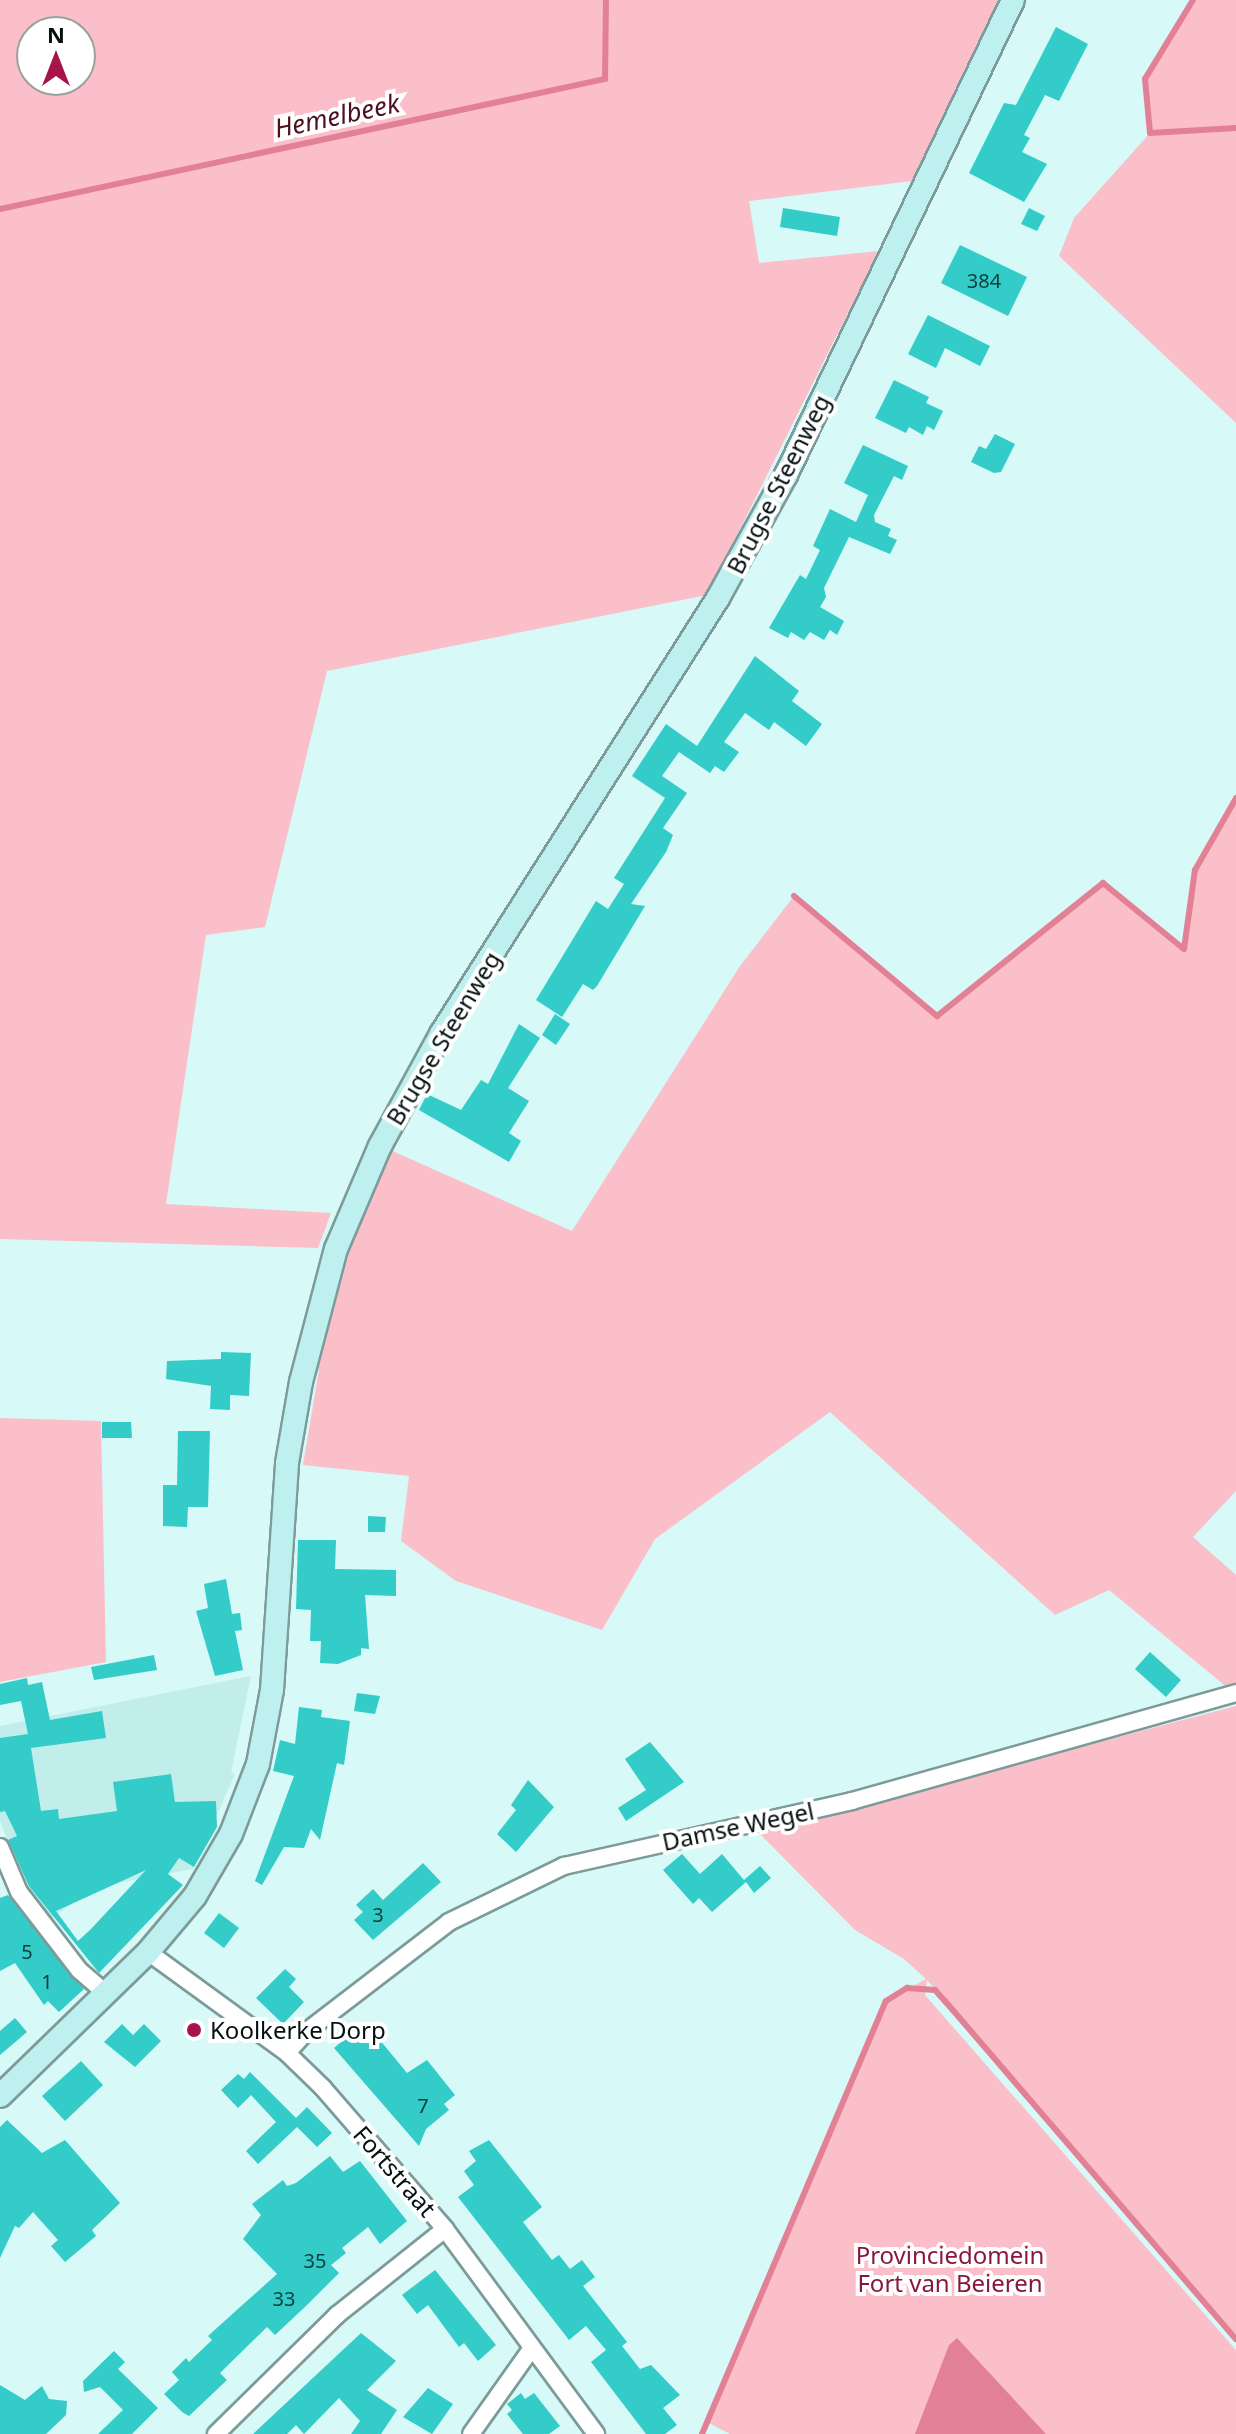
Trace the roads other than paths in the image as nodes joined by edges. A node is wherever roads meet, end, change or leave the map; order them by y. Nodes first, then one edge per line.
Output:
1 (1013, 0) edge
2 (1236, 1693) edge
3 (0, 1847) edge
4 (148, 1952) junction
5 (104, 1992) junction
6 (287, 2053) junction
7 (0, 2096) edge
8 (445, 2229) junction
9 (532, 2348) junction
10 (216, 2434) edge
11 (471, 2434) edge
12 (596, 2434) edge

1 - 4 main road, Brugse Steenweg
2 - 6 street, Damse Wegel
3 - 5 street
4 - 5 main road, Brugse Steenweg
4 - 6 street, Fortstraat
5 - 7 main road, Brugse Steenweg
6 - 8 street, Fortstraat
8 - 9 street, Fortstraat
8 - 10 street
9 - 11 street
9 - 12 street, Fortstraat

